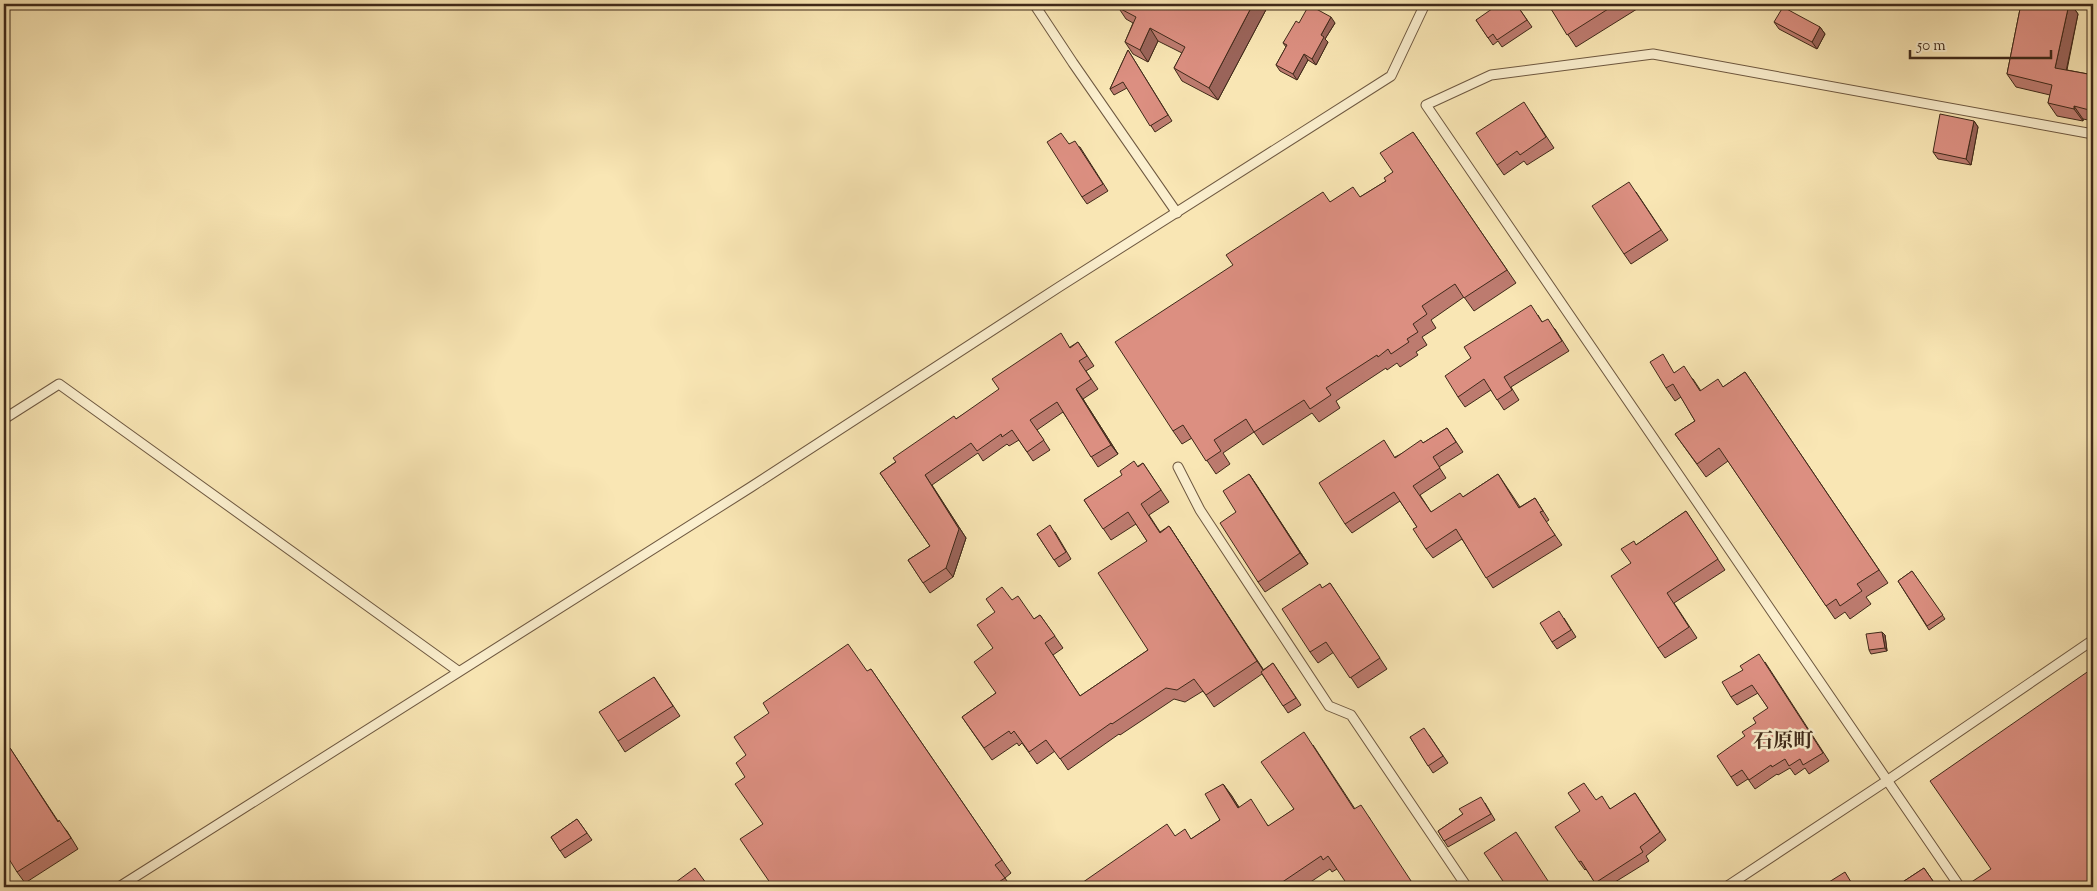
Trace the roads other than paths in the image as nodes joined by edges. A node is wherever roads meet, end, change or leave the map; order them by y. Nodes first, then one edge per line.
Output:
1 (1034, 4) edge
2 (1425, 4) edge
3 (2093, 134) edge
4 (1177, 213) junction
5 (4, 419) edge
6 (1178, 467) dead end
7 (2093, 640) edge
8 (458, 671) junction
9 (1888, 780) junction
10 (119, 887) edge
11 (1467, 887) edge
12 (1726, 887) edge
13 (1960, 887) edge

1 - 4 lane
2 - 4 lane
3 - 9 lane
4 - 8 lane
5 - 8 lane
6 - 11 lane
7 - 9 lane
8 - 10 lane
9 - 12 lane
9 - 13 lane

